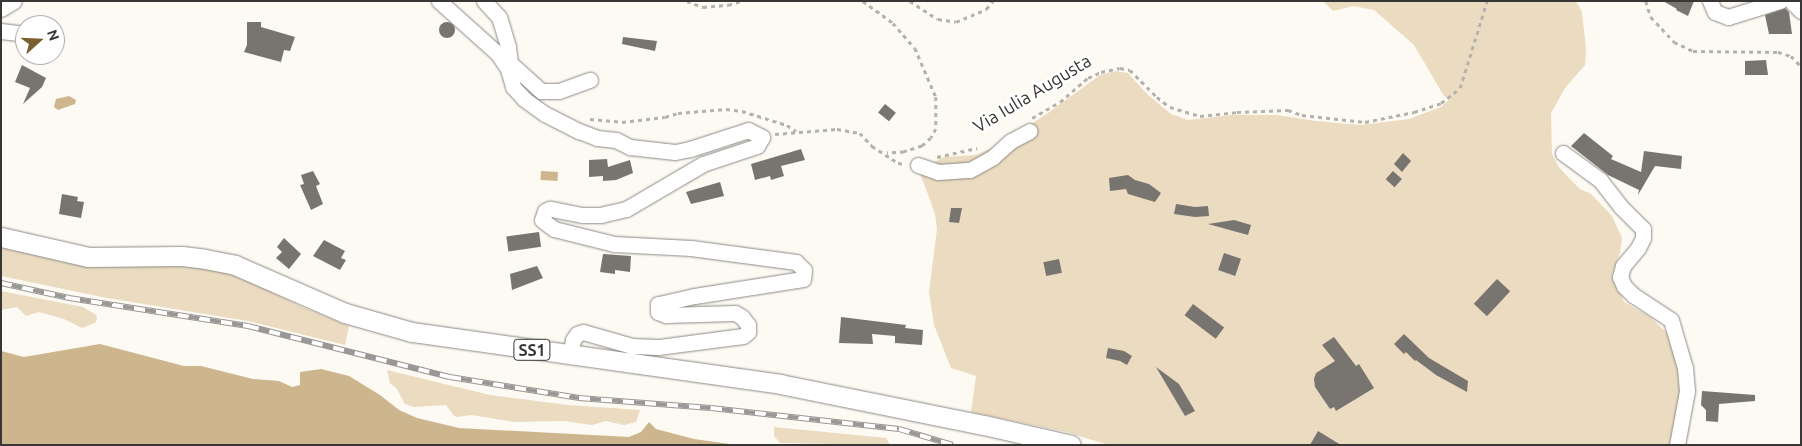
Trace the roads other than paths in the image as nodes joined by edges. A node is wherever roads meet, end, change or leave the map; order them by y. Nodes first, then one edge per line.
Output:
1 (14, 1) edge
2 (440, 1) edge
3 (484, 1) edge
4 (1710, 1) edge
5 (1780, 1) edge
6 (1791, 1) edge
7 (1, 9) edge
8 (1801, 11) edge
9 (1, 31) edge
10 (15, 33) edge
11 (509, 66) junction
12 (590, 80) dead end
13 (1029, 126) road end
14 (1562, 153) dead end
15 (918, 165) road end
16 (1, 237) edge
17 (570, 355) junction
18 (1071, 445) edge
19 (1677, 445) edge

1 - 7 street
2 - 11 street
3 - 11 street
4 - 5 street
6 - 8 street
9 - 10 street
11 - 12 street
11 - 17 street
13 - 15 street
14 - 19 street
16 - 17 main road, SS1
17 - 18 main road, SS1

